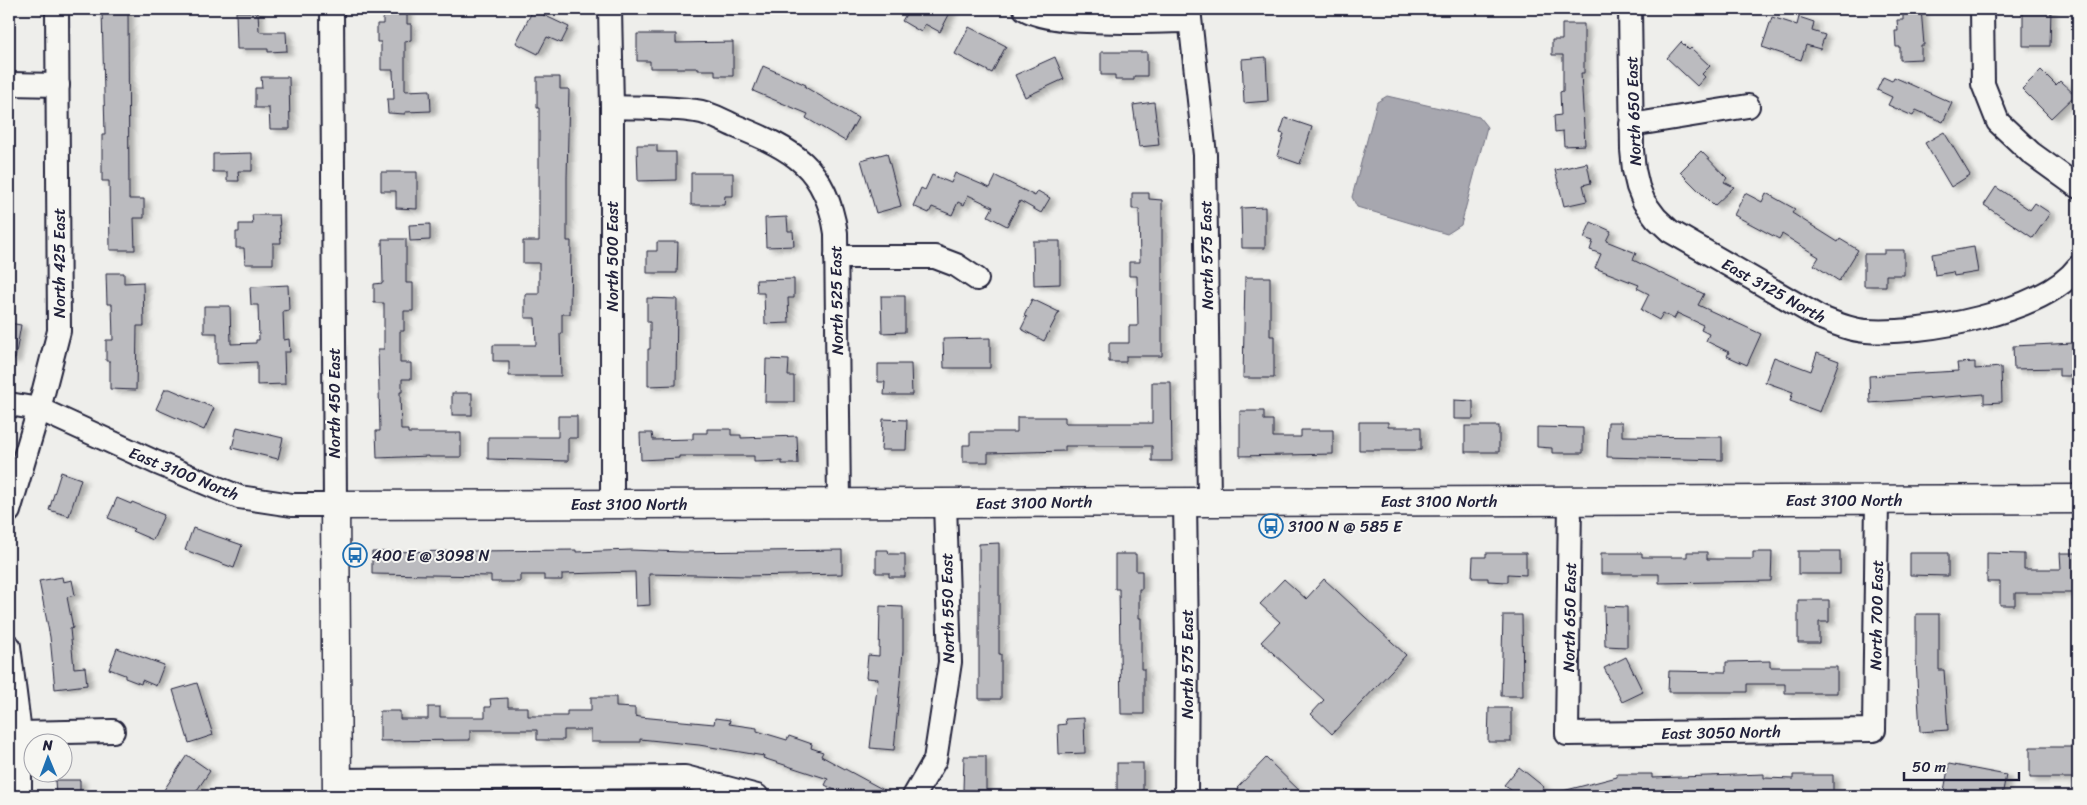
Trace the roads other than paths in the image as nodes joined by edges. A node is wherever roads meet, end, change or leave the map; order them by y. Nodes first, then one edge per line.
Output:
1 (57, 9) edge
2 (332, 9) edge
3 (610, 9) edge
4 (1025, 9) edge
5 (1630, 9) edge
6 (1982, 9) edge
7 (1189, 15) edge
8 (9, 84) edge
9 (58, 85) junction
10 (1748, 106) dead end
11 (612, 107) junction
12 (1631, 125) junction
13 (2078, 187) edge
14 (1670, 231) joint
15 (836, 257) junction
16 (2078, 267) edge
17 (977, 279) dead end
18 (9, 404) edge
19 (39, 409) junction
20 (2078, 499) edge
21 (1570, 500) junction
22 (1877, 500) junction
23 (1197, 502) junction
24 (945, 503) junction
25 (612, 504) junction
26 (839, 504) junction
27 (335, 505) junction
28 (9, 511) edge
29 (9, 646) edge
30 (11, 674) edge
31 (1874, 730) joint
32 (113, 731) dead end
33 (20, 733) junction
34 (1567, 734) joint
35 (337, 788) edge
36 (20, 796) edge
37 (757, 796) edge
38 (914, 796) edge
39 (1186, 796) edge

1 - 9 street, North 425 East
2 - 27 street, North 450 East
3 - 11 street, North 500 East
4 - 7 street
5 - 12 street, North 650 East
6 - 13 street
7 - 23 street, North 575 East
8 - 9 street
9 - 19 street, North 425 East
10 - 12 street
11 - 15 street, North 525 East
11 - 25 street, North 500 East
12 - 14 street, North 650 East
14 - 16 street, East 3125 North
15 - 17 street
15 - 26 street, North 525 East
18 - 19 street, East 3100 North
19 - 27 street, East 3100 North
19 - 28 street, North 425 East
20 - 22 main road, East 3100 North
21 - 22 main road, East 3100 North
21 - 23 main road, East 3100 North
21 - 34 street, North 650 East
22 - 31 street, North 700 East
23 - 24 main road, East 3100 North
23 - 39 street, North 575 East
24 - 26 main road, East 3100 North
24 - 38 street, North 550 East
25 - 26 main road, East 3100 North
25 - 27 main road, East 3100 North
27 - 35 main road, North 450 East
29 - 30 street
30 - 33 street
31 - 34 street, East 3050 North
32 - 33 street
33 - 36 street
35 - 37 street

